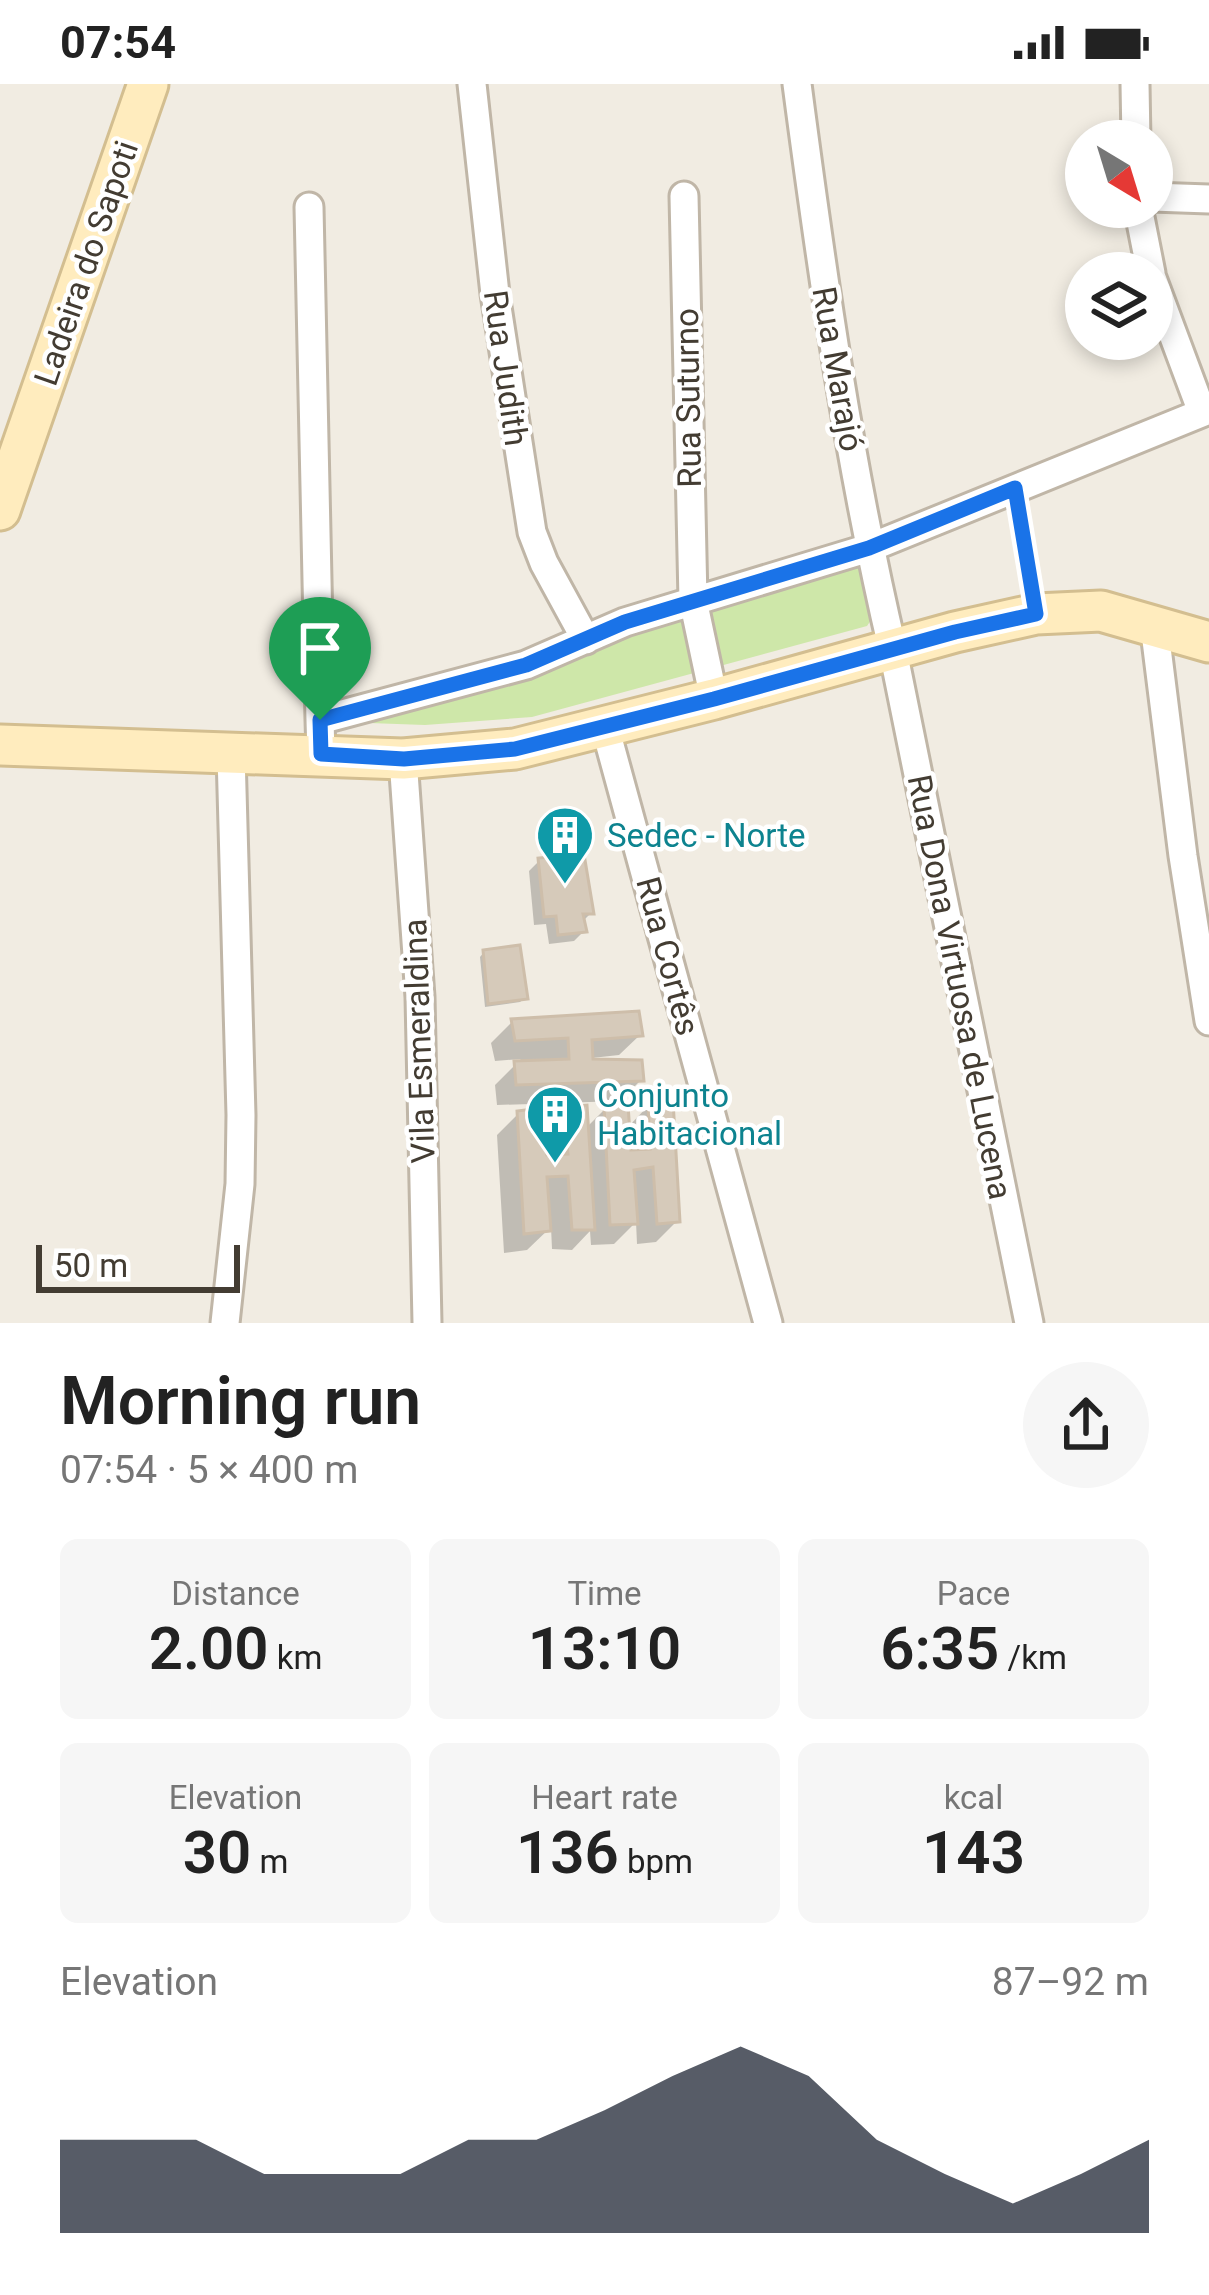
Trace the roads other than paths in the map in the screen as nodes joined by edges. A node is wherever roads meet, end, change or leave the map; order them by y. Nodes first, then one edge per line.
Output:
1 (148, 84) edge
2 (472, 84) edge
3 (797, 84) edge
4 (1135, 84) edge
5 (1136, 120) edge
6 (684, 196) dead end
7 (1173, 198) edge
8 (1209, 200) edge
9 (309, 208) dead end
10 (1173, 329) edge
11 (1206, 411) edge
12 (1015, 488) junction
13 (0, 510) edge
14 (869, 548) junction
15 (693, 600) junction
16 (1036, 614) junction
17 (1154, 624) junction
18 (586, 640) junction
19 (1209, 642) edge
20 (893, 651) junction
21 (714, 699) junction
22 (605, 727) junction
23 (321, 737) junction
24 (0, 745) edge
25 (231, 754) junction
26 (404, 759) junction
27 (1209, 1021) edge
28 (225, 1323) edge
29 (427, 1323) edge
30 (768, 1323) edge
31 (1029, 1323) edge

1 - 13 main road, Ladeira do Sapoti
2 - 18 street, Rua Judith
3 - 14 street, Rua Marajó
4 - 5 street
6 - 15 street, Rua Suturno
7 - 8 street
9 - 23 street
10 - 11 street
11 - 12 street
12 - 14 street
12 - 16 lane
14 - 15 street
14 - 20 street, Rua Marajó
15 - 18 street
15 - 21 street, Rua Suturno
16 - 17 main road
16 - 20 main road
17 - 19 main road
17 - 27 street
18 - 23 street
20 - 21 main road
20 - 31 street, Rua Dona Virtuosa de Lucena
21 - 22 main road
22 - 26 main road
22 - 30 street, Rua Cortês
23 - 25 main road
23 - 26 main road
24 - 25 main road
25 - 28 street
26 - 29 street, Vila Esmeraldina

